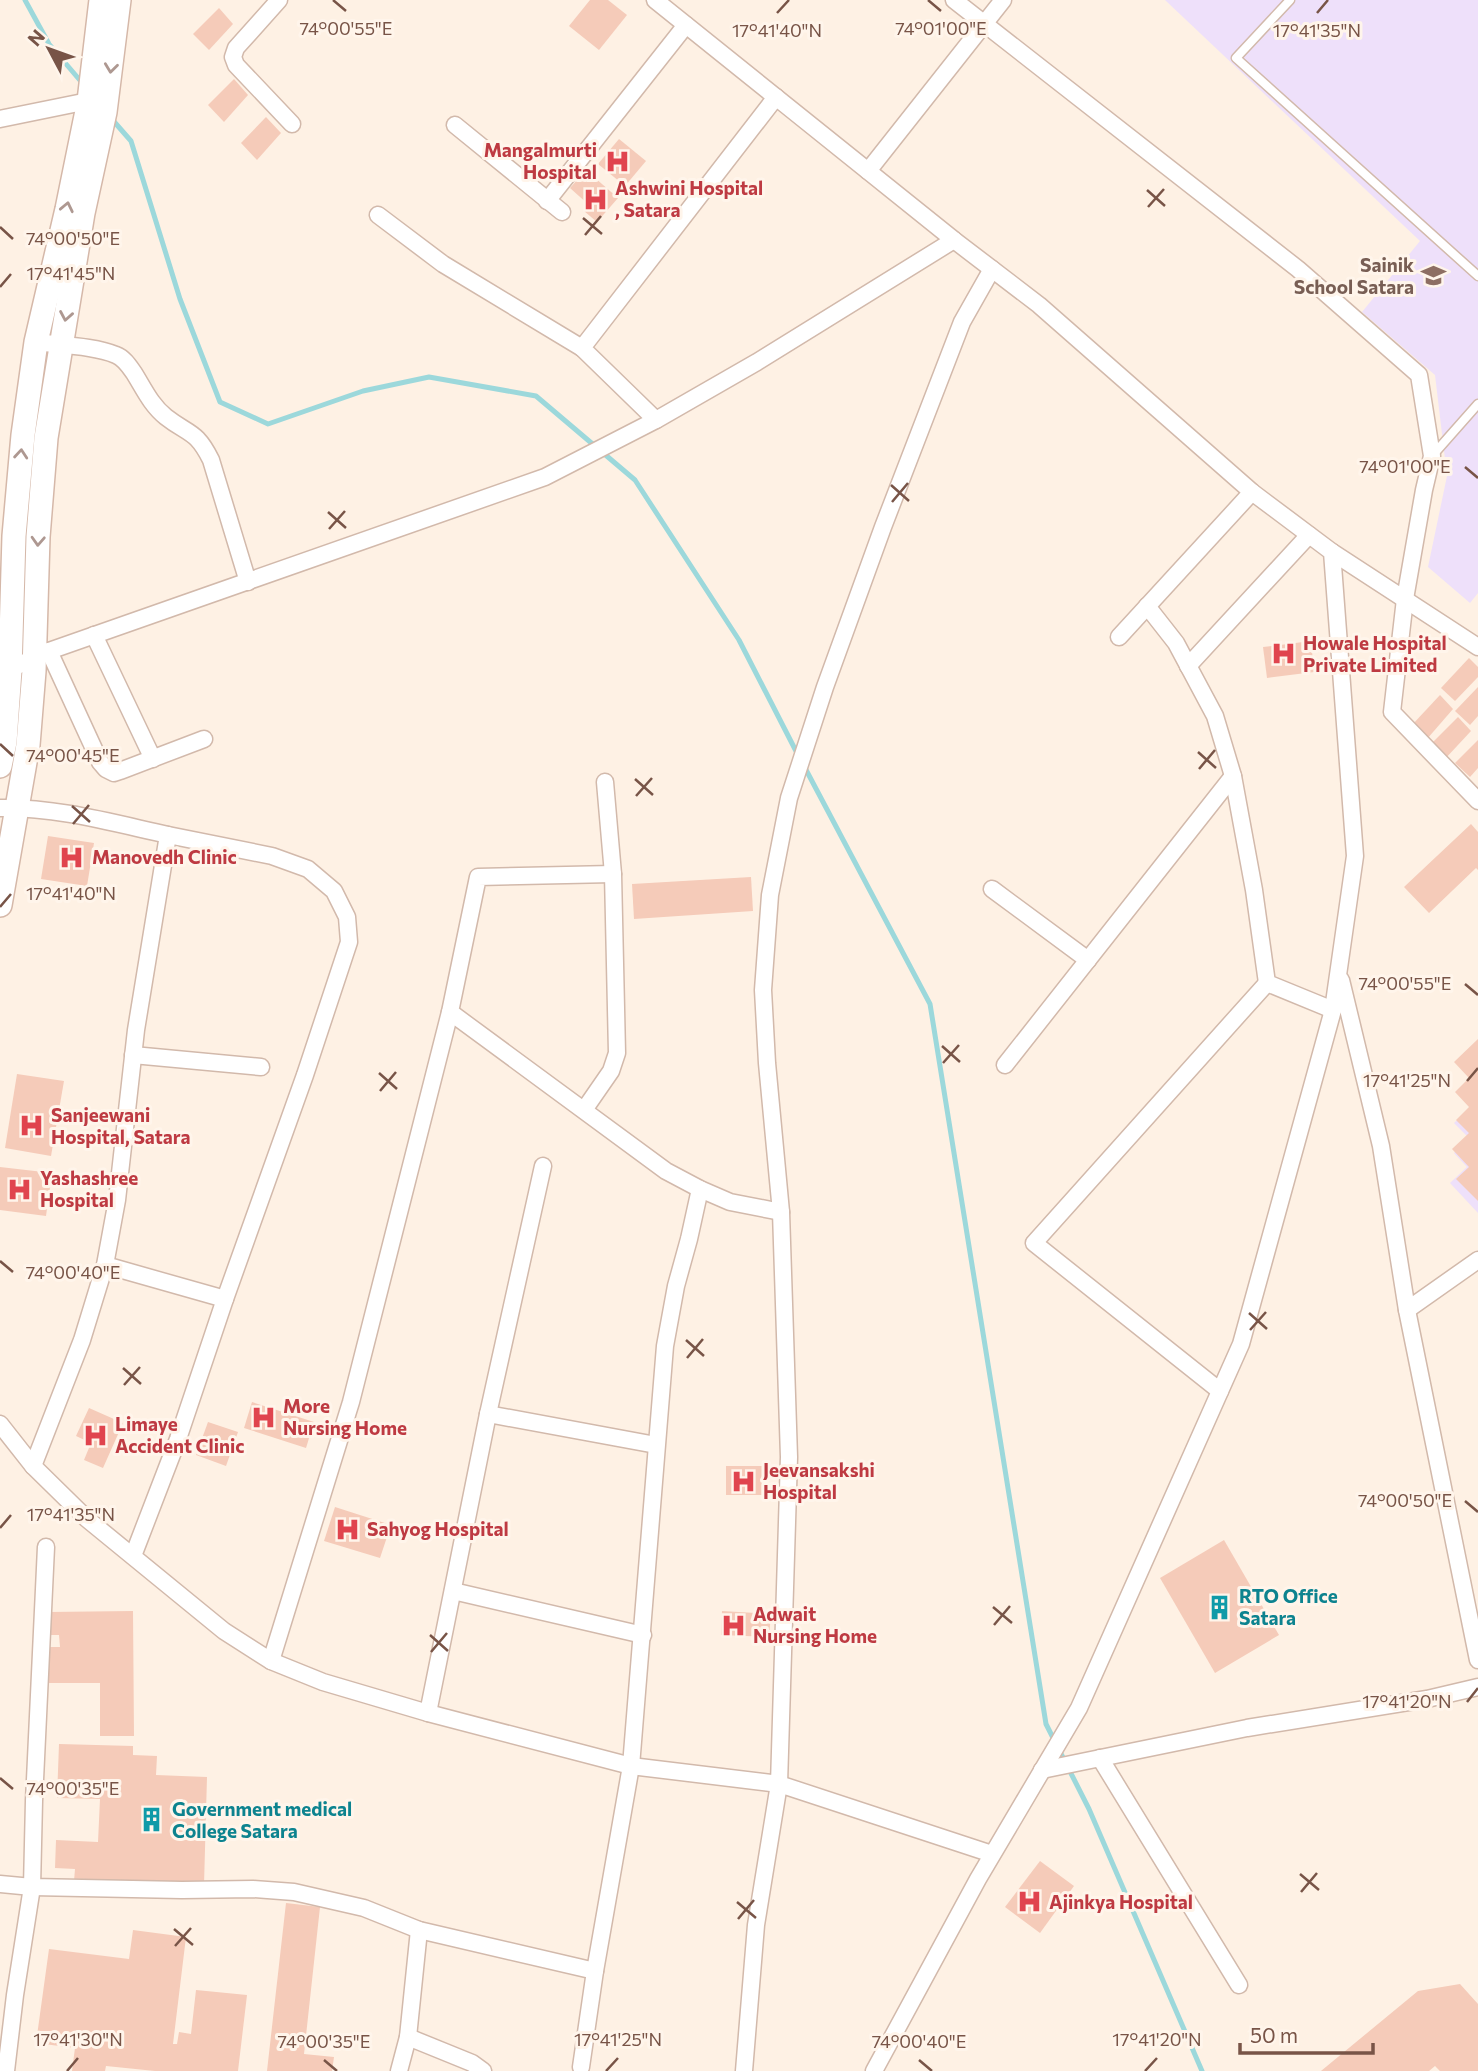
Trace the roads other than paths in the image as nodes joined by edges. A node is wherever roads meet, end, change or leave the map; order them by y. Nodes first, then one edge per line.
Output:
1 (101, 0) edge
2 (119, 0) edge
3 (279, 0) edge
4 (655, 0) edge
5 (954, 0) edge
6 (1003, 0) edge
7 (1290, 0) edge
8 (686, 25) junction
9 (984, 25) junction
10 (776, 97) junction
11 (98, 99) junction
12 (1, 122) edge
13 (292, 124) dead end
14 (455, 125) dead end
15 (868, 171) junction
16 (547, 201) junction
17 (562, 212) dead end
18 (378, 215) dead end
19 (954, 240) junction
20 (992, 269) junction
21 (1478, 276) edge
22 (36, 342) junction
23 (61, 345) junction
24 (582, 348) junction
25 (1478, 404) edge
26 (656, 421) junction
27 (1432, 456) junction
28 (1252, 492) junction
29 (1309, 535) junction
30 (1332, 552) junction
31 (248, 582) junction
32 (1405, 599) junction
33 (1147, 606) junction
34 (94, 635) junction
35 (1119, 637) dead end
36 (1478, 647) edge
37 (42, 654) junction
38 (1188, 666) junction
39 (5, 672) edge
40 (204, 739) dead end
41 (153, 759) junction
42 (0, 766) edge
43 (1233, 776) junction
44 (605, 782) dead end
45 (1478, 801) edge
46 (9, 808) edge
47 (168, 835) junction
48 (612, 874) junction
49 (992, 889) dead end
50 (0, 905) edge
51 (1088, 960) junction
52 (1338, 970) junction
53 (1267, 983) junction
54 (1333, 1010) junction
55 (450, 1012) junction
56 (133, 1055) junction
57 (1005, 1065) dead end
58 (261, 1066) dead end
59 (584, 1111) junction
60 (543, 1167) dead end
61 (700, 1189) junction
62 (781, 1212) junction
63 (1478, 1260) edge
64 (105, 1265) junction
65 (225, 1299) junction
66 (1407, 1310) junction
67 (1220, 1391) junction
68 (488, 1414) junction
69 (0, 1424) edge
70 (656, 1445) junction
71 (33, 1466) junction
72 (46, 1547) dead end
73 (132, 1556) junction
74 (453, 1591) junction
75 (643, 1635) junction
76 (1478, 1660) edge
77 (271, 1661) junction
78 (1478, 1687) edge
79 (428, 1713) junction
80 (1100, 1759) junction
81 (631, 1766) junction
82 (1042, 1770) junction
83 (779, 1784) junction
84 (992, 1854) junction
85 (0, 1884) edge
86 (32, 1887) junction
87 (419, 1930) junction
88 (595, 1971) junction
89 (1239, 1985) dead end
90 (408, 2037) junction
91 (581, 2067) dead end
92 (6, 2071) edge
93 (399, 2071) edge
94 (483, 2071) edge
95 (744, 2071) edge
96 (874, 2071) edge

1 - 11 street
2 -> 11 street
3 - 13 street
4 - 8 street
5 - 9 street
6 - 9 street
7 - 21 lane
8 - 10 street
8 - 16 street
9 - 15 street
9 - 27 street
10 - 15 street
10 - 24 street
11 - 12 street
22 -> 11 street
11 -> 23 street
14 - 16 street
15 - 19 street
16 - 17 street
18 - 24 street
19 - 20 street
19 - 26 street
20 - 28 street
20 - 62 street
22 - 23 street
39 -> 22 street
23 - 31 street
23 -> 37 street
24 - 26 street
25 - 27 lane
26 - 31 street
27 - 32 street
28 - 29 street
28 - 33 street
29 - 30 street
29 - 38 street
30 - 32 street
30 - 52 street
31 - 34 street
32 - 36 street
32 - 45 street
33 - 35 street
33 - 38 street
34 - 37 street
34 - 41 street
37 - 39 street
37 - 41 street
37 - 46 street
38 - 43 street
39 - 42 street
40 - 41 street
43 - 51 street
43 - 53 street
44 - 48 street
46 - 47 street
46 - 50 street
47 - 56 street
47 - 65 street
48 - 55 street
48 - 59 street
49 - 51 street
51 - 57 street
52 - 54 street
52 - 66 street
53 - 54 street
53 - 67 street
54 - 67 street
55 - 59 street
55 - 77 street
56 - 58 street
56 - 64 street
59 - 61 street
60 - 68 street
61 - 62 street
61 - 70 street
62 - 83 street
63 - 66 street
64 - 65 street
64 - 71 street
65 - 73 street
66 - 76 street
67 - 82 street
68 - 70 street
68 - 74 street
69 - 71 street
70 - 75 street
71 - 73 street
72 - 86 street
73 - 77 street
74 - 75 street
74 - 79 street
75 - 81 street
77 - 79 street
78 - 80 street
79 - 81 street
80 - 82 street
80 - 89 street
81 - 83 street
81 - 88 street
82 - 84 street
83 - 84 street
83 - 95 street
84 - 96 street
85 - 86 street
86 - 87 street
86 - 92 street
87 - 88 street
87 - 90 street
88 - 91 street
90 - 93 street
90 - 94 street

